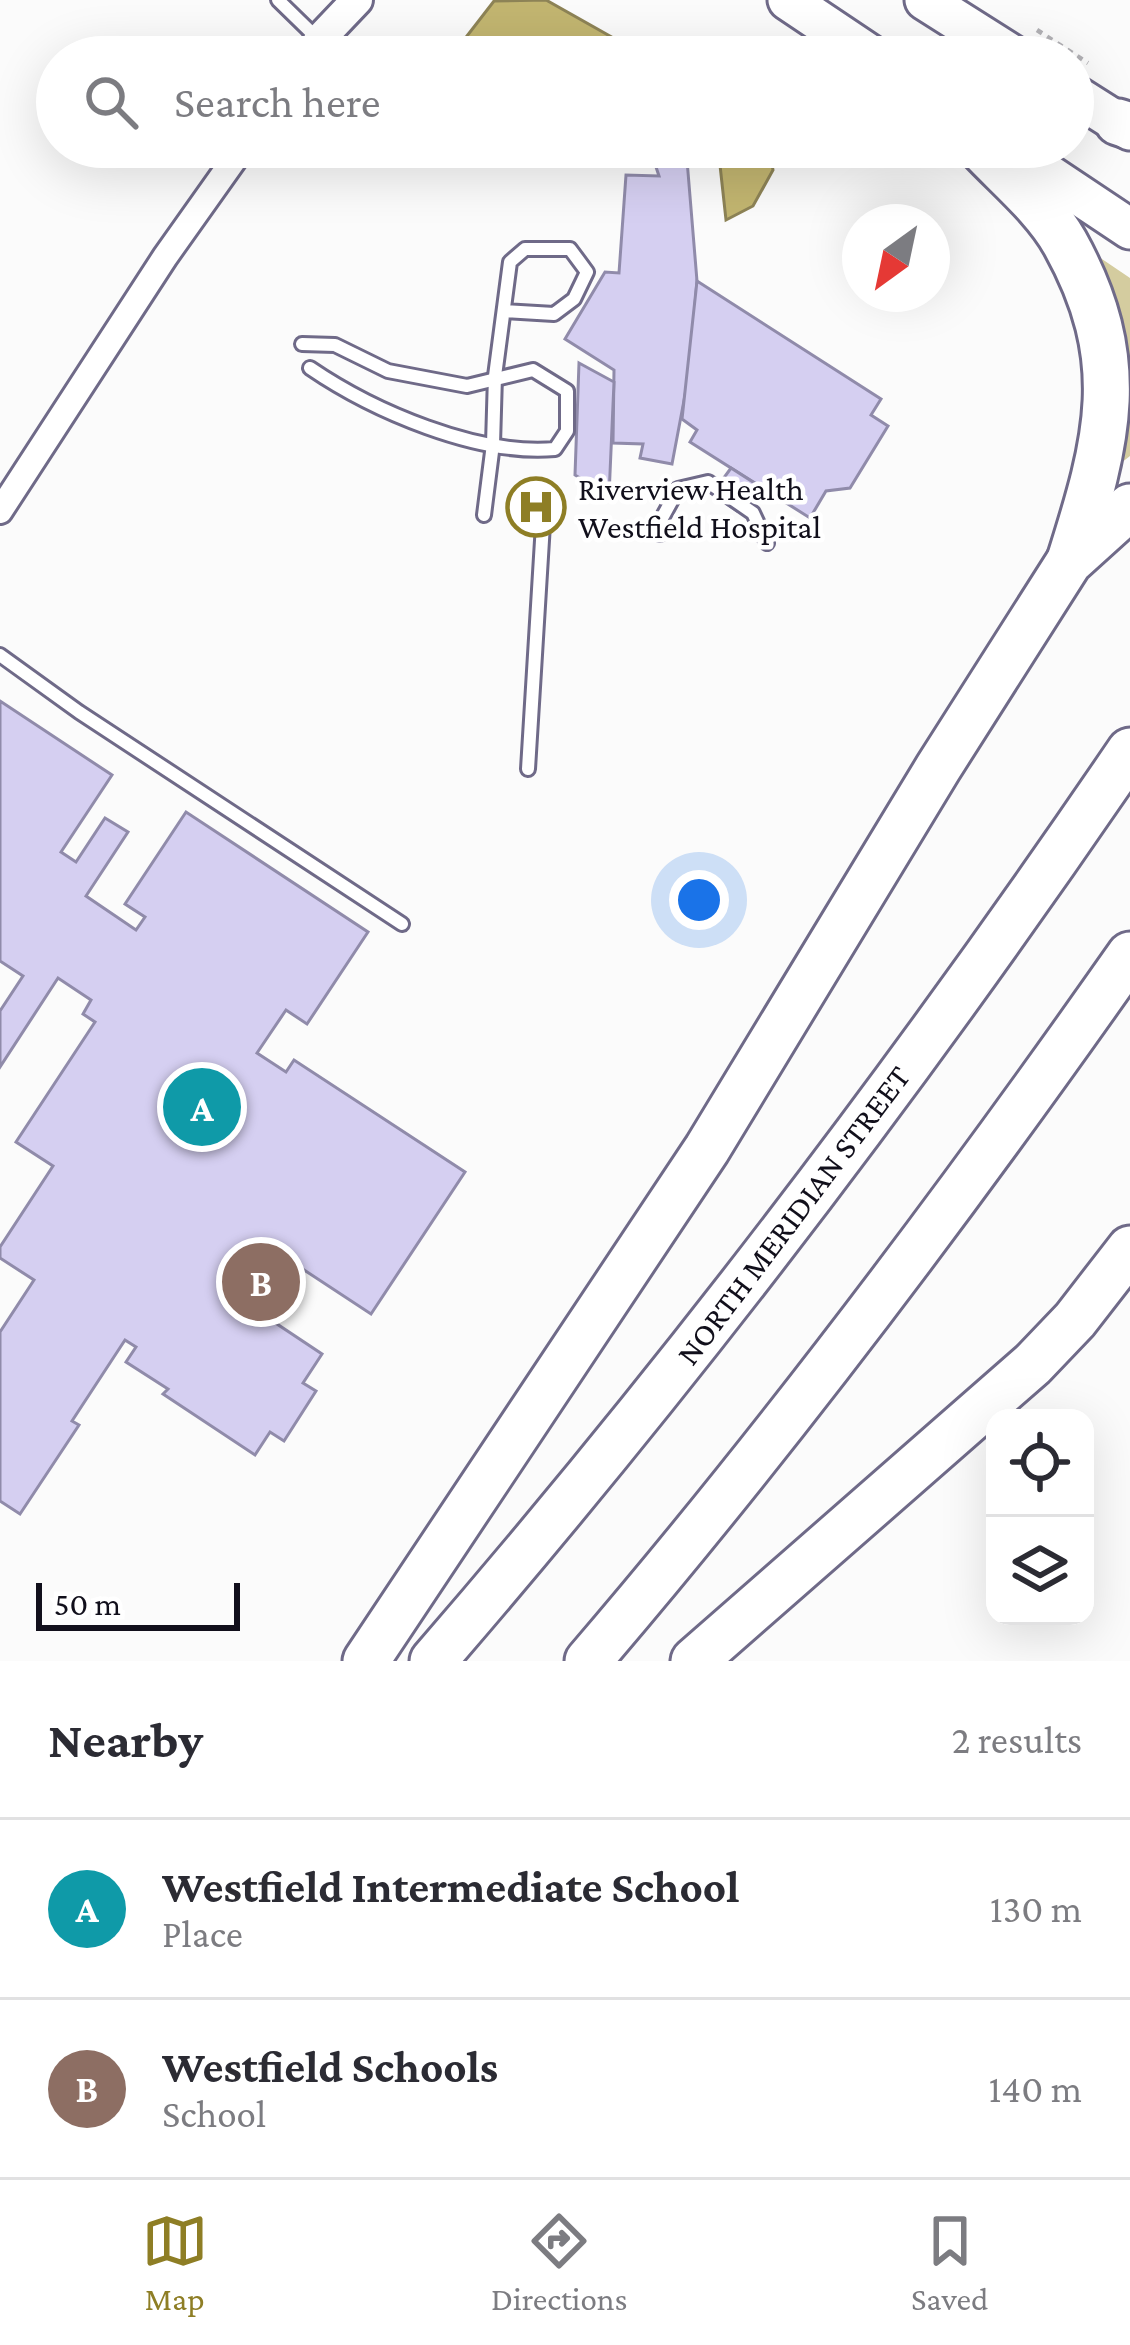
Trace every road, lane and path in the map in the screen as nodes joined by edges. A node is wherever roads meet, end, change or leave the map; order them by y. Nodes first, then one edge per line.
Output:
1 (278, 0) edge
2 (329, 0) edge
3 (357, 0) edge
4 (788, 0) edge
5 (925, 0) edge
6 (304, 36) edge
7 (317, 36) edge
8 (324, 36) edge
9 (842, 36) edge
10 (1010, 36) edge
11 (1094, 91) edge
12 (1126, 126) edge
13 (228, 168) edge
14 (999, 168) edge
15 (1038, 168) edge
16 (1130, 230) edge
17 (504, 311) junction
18 (302, 344) dead end
19 (310, 368) dead end
20 (495, 376) junction
21 (493, 444) junction
22 (1130, 507) edge
23 (0, 512) edge
24 (484, 515) dead end
25 (543, 524) dead end
26 (660, 534) dead end
27 (767, 543) dead end
28 (1069, 562) junction
29 (0, 655) edge
30 (1130, 751) edge
31 (528, 769) dead end
32 (402, 924) dead end
33 (1130, 955) edge
34 (1130, 1249) edge
35 (366, 1661) edge
36 (433, 1661) edge
37 (588, 1661) edge
38 (694, 1661) edge

1 - 6 lane
2 - 7 street
3 - 8 street
4 - 9 main road
5 - 10 main road
11 - 12 main road
13 - 23 street
14 - 28 highway
15 - 16 main road
17 - 17 lane
17 - 20 lane
18 - 20 lane
19 - 21 lane
20 - 21 lane
20 - 21 lane
21 - 24 lane
22 - 28 highway
25 - 31 lane
26 - 27 lane
28 - 35 highway
29 - 32 lane
30 - 36 highway, NORTH MERIDIAN STREET
33 - 37 highway
34 - 38 highway

